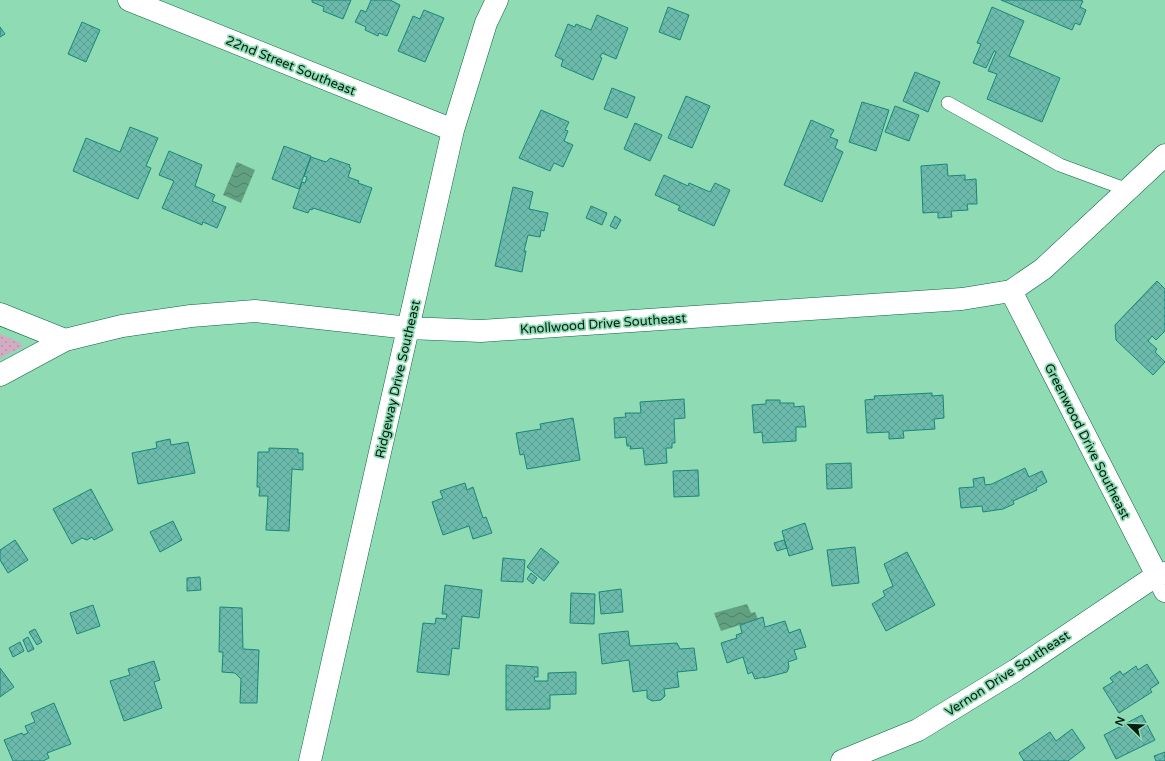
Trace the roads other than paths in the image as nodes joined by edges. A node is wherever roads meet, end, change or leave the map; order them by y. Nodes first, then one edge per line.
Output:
1 (129, 0) edge
2 (497, 0) edge
3 (948, 103) dead end
4 (453, 130) junction
5 (1165, 155) edge
6 (1128, 190) junction
7 (1012, 291) junction
8 (0, 314) edge
9 (409, 328) junction
10 (65, 340) junction
11 (0, 374) edge
12 (1162, 580) edge
13 (853, 759) edge
14 (310, 761) edge

1 - 4 street, 22nd Street Southeast
2 - 4 street, Ridgeway Drive Southeast
3 - 6 lane
4 - 9 street, Ridgeway Drive Southeast
5 - 6 street, Knollwood Drive Southeast
6 - 7 street, Knollwood Drive Southeast
7 - 9 street, Knollwood Drive Southeast
7 - 12 street, Greenwood Drive Southeast
8 - 10 street
9 - 10 street, Knollwood Drive Southeast
9 - 14 street, Ridgeway Drive Southeast
10 - 11 street, Knollwood Drive Southeast
12 - 13 street, Vernon Drive Southeast

